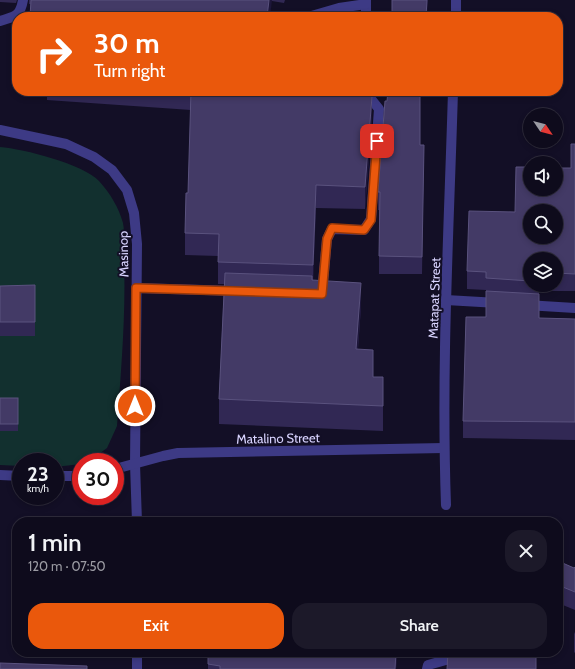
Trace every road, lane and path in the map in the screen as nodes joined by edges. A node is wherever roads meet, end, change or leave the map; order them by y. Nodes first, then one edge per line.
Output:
1 (23, 0) edge
2 (456, 0) edge
3 (366, 2) edge
4 (20, 12) edge
5 (325, 12) edge
6 (456, 12) edge
7 (12, 17) edge
8 (0, 21) edge
9 (369, 96) edge
10 (453, 96) edge
11 (0, 130) edge
12 (136, 288) junction
13 (245, 291) edge
14 (315, 293) edge
15 (446, 300) junction
16 (575, 308) edge
17 (444, 448) junction
18 (135, 464) junction
19 (124, 467) edge
20 (0, 475) edge
21 (12, 476) edge
22 (446, 505) dead end
23 (137, 517) edge
24 (137, 657) edge
25 (456, 657) edge
26 (137, 669) edge
27 (427, 669) edge

1 - 4 street
2 - 6 street
3 - 5 street
7 - 8 street
9 - 14 street
10 - 15 street, Matapat Street
11 - 12 street, Masinop
12 - 13 street
12 - 18 street, Masinop
15 - 16 street
15 - 17 street, Matapat Street
17 - 18 street, Matalino Street
17 - 22 street, Matapat Street
18 - 19 street, Matalino Street
18 - 23 street, Masinop
20 - 21 street
24 - 26 street
25 - 27 street

